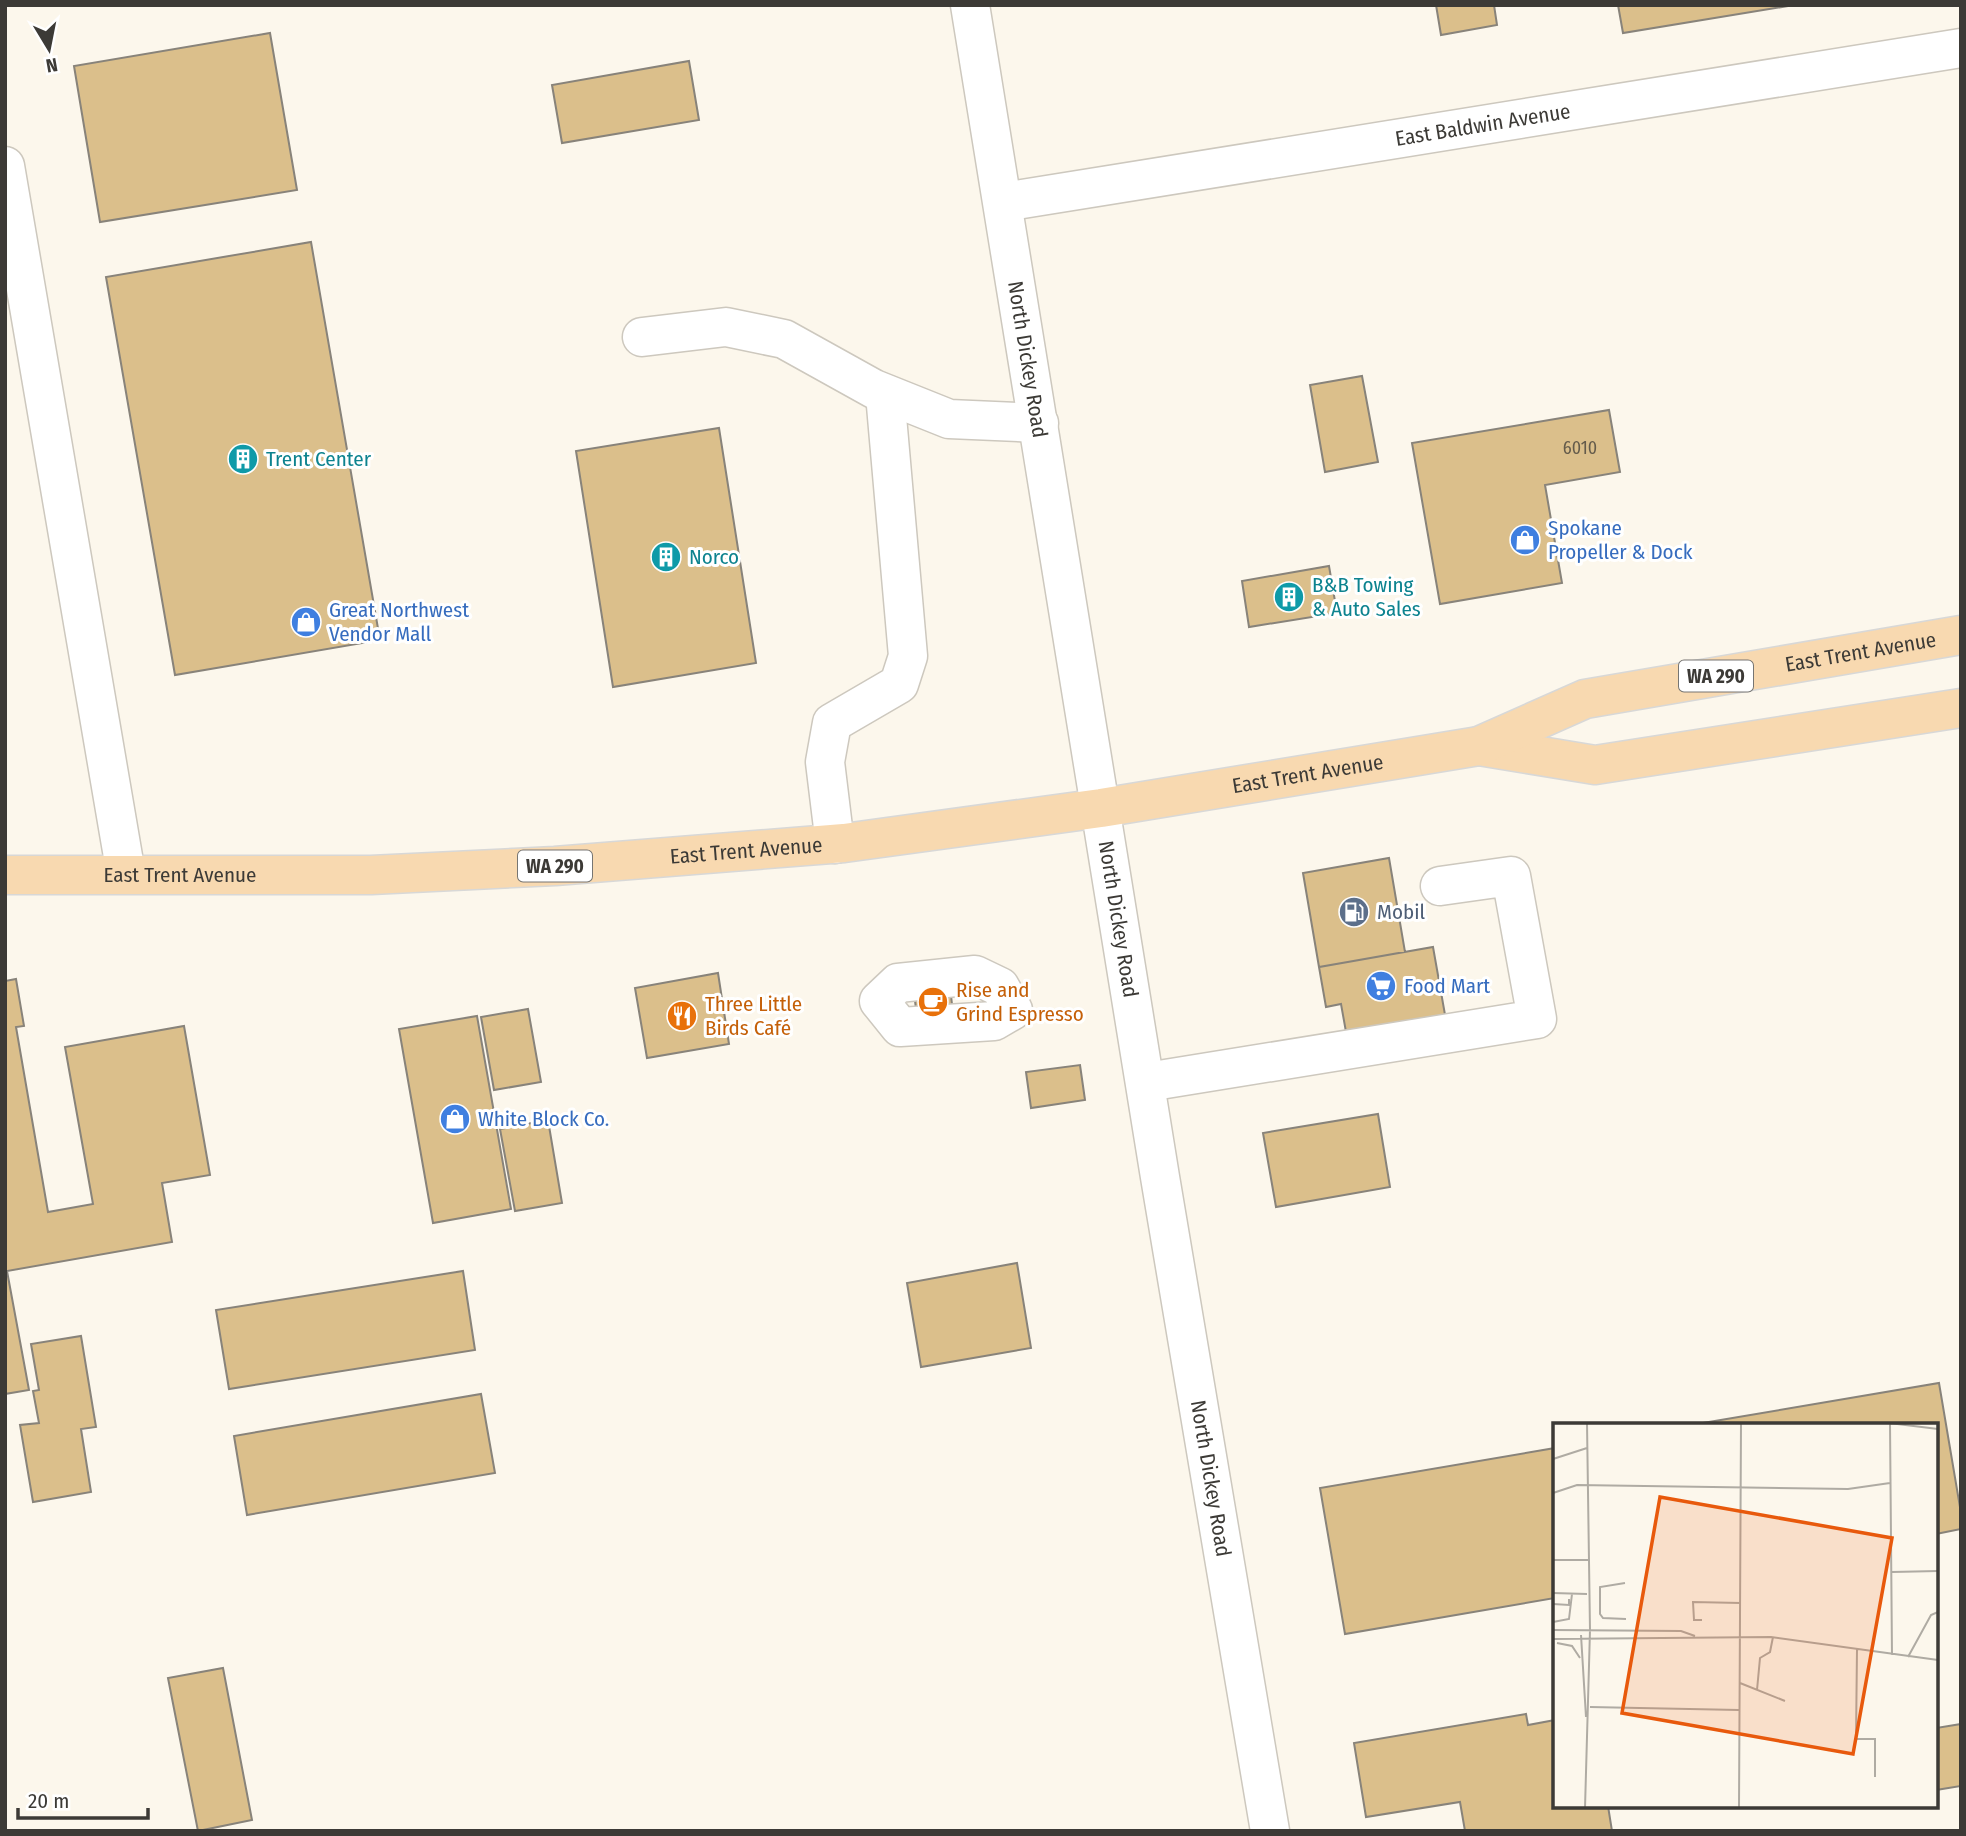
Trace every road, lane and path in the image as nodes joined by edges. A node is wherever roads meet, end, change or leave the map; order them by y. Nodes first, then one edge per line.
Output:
1 (970, 5) edge
2 (1961, 48) edge
3 (5, 166) edge
4 (1004, 202) junction
5 (642, 337) dead end
6 (885, 394) junction
7 (1039, 423) junction
8 (1961, 635) edge
9 (1961, 708) edge
10 (1479, 746) junction
11 (1101, 808) junction
12 (835, 844) junction
13 (126, 874) junction
14 (5, 875) edge
15 (1440, 886) dead end
16 (1147, 1082) junction
17 (1270, 1831) edge

1 - 4 street, North Dickey Road
2 - 4 street, East Baldwin Avenue
3 - 13 street
4 - 7 street, North Dickey Road
5 - 6 street
6 - 7 street
6 - 12 street
7 - 11 street, North Dickey Road
8 - 10 main road, East Trent Avenue / WA 290
9 - 10 main road, East Trent Avenue / WA 290
10 - 11 main road, East Trent Avenue / WA 290
11 - 12 main road, East Trent Avenue / WA 290
11 - 16 street, North Dickey Road
12 - 13 main road, East Trent Avenue / WA 290
13 - 14 main road, East Trent Avenue / WA 290
15 - 16 street
16 - 17 street, North Dickey Road

